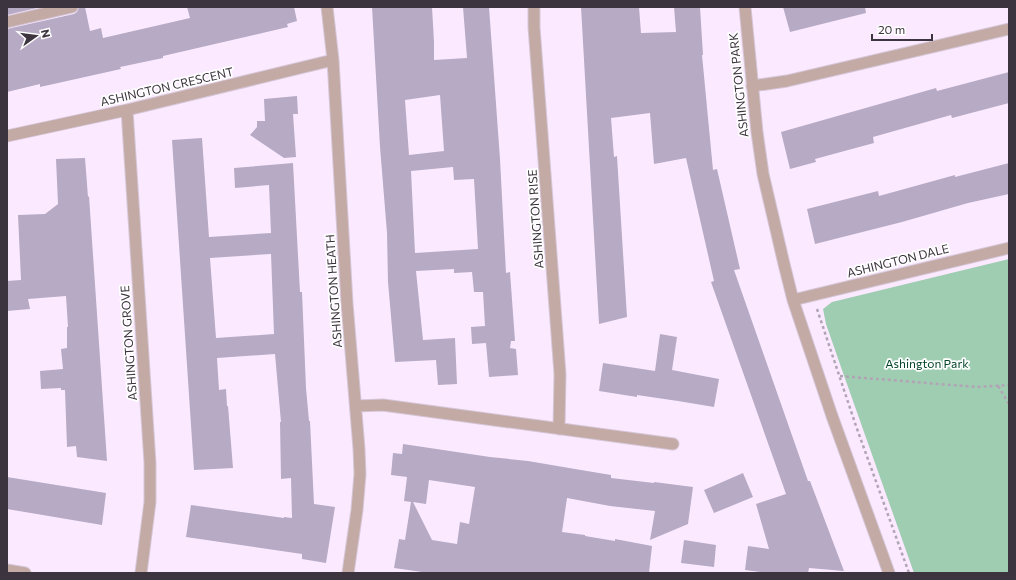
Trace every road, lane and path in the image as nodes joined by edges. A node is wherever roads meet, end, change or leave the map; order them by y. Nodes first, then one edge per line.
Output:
1 (72, 7) edge
2 (327, 7) edge
3 (534, 7) edge
4 (745, 7) edge
5 (7, 22) edge
6 (1009, 29) edge
7 (333, 60) junction
8 (752, 86) junction
9 (127, 110) junction
10 (7, 136) edge
11 (1009, 248) edge
12 (813, 295) junction
13 (793, 300) junction
14 (840, 376) junction
15 (1009, 385) edge
16 (998, 386) junction
17 (1009, 404) edge
18 (356, 406) junction
19 (559, 429) junction
20 (673, 444) dead end
21 (7, 570) edge
22 (26, 573) edge
23 (141, 573) edge
24 (348, 573) edge
25 (889, 573) edge
26 (909, 573) edge

1 - 5 street
2 - 7 street, ASHINGTON HEATH
3 - 19 street, ASHINGTON RISE
4 - 8 street, ASHINGTON PARK
6 - 8 street
7 - 9 street, ASHINGTON CRESCENT
7 - 18 street, ASHINGTON HEATH
8 - 13 street, ASHINGTON PARK
9 - 10 street, ASHINGTON CRESCENT
9 - 23 street, ASHINGTON GROVE
11 - 12 street, ASHINGTON DALE
12 - 13 street, ASHINGTON DALE
12 - 14 path
13 - 25 street, ASHINGTON PARK
14 - 16 path
14 - 26 path
15 - 16 path
16 - 17 path
18 - 19 street
18 - 24 street, ASHINGTON HEATH
19 - 20 street
21 - 22 street

